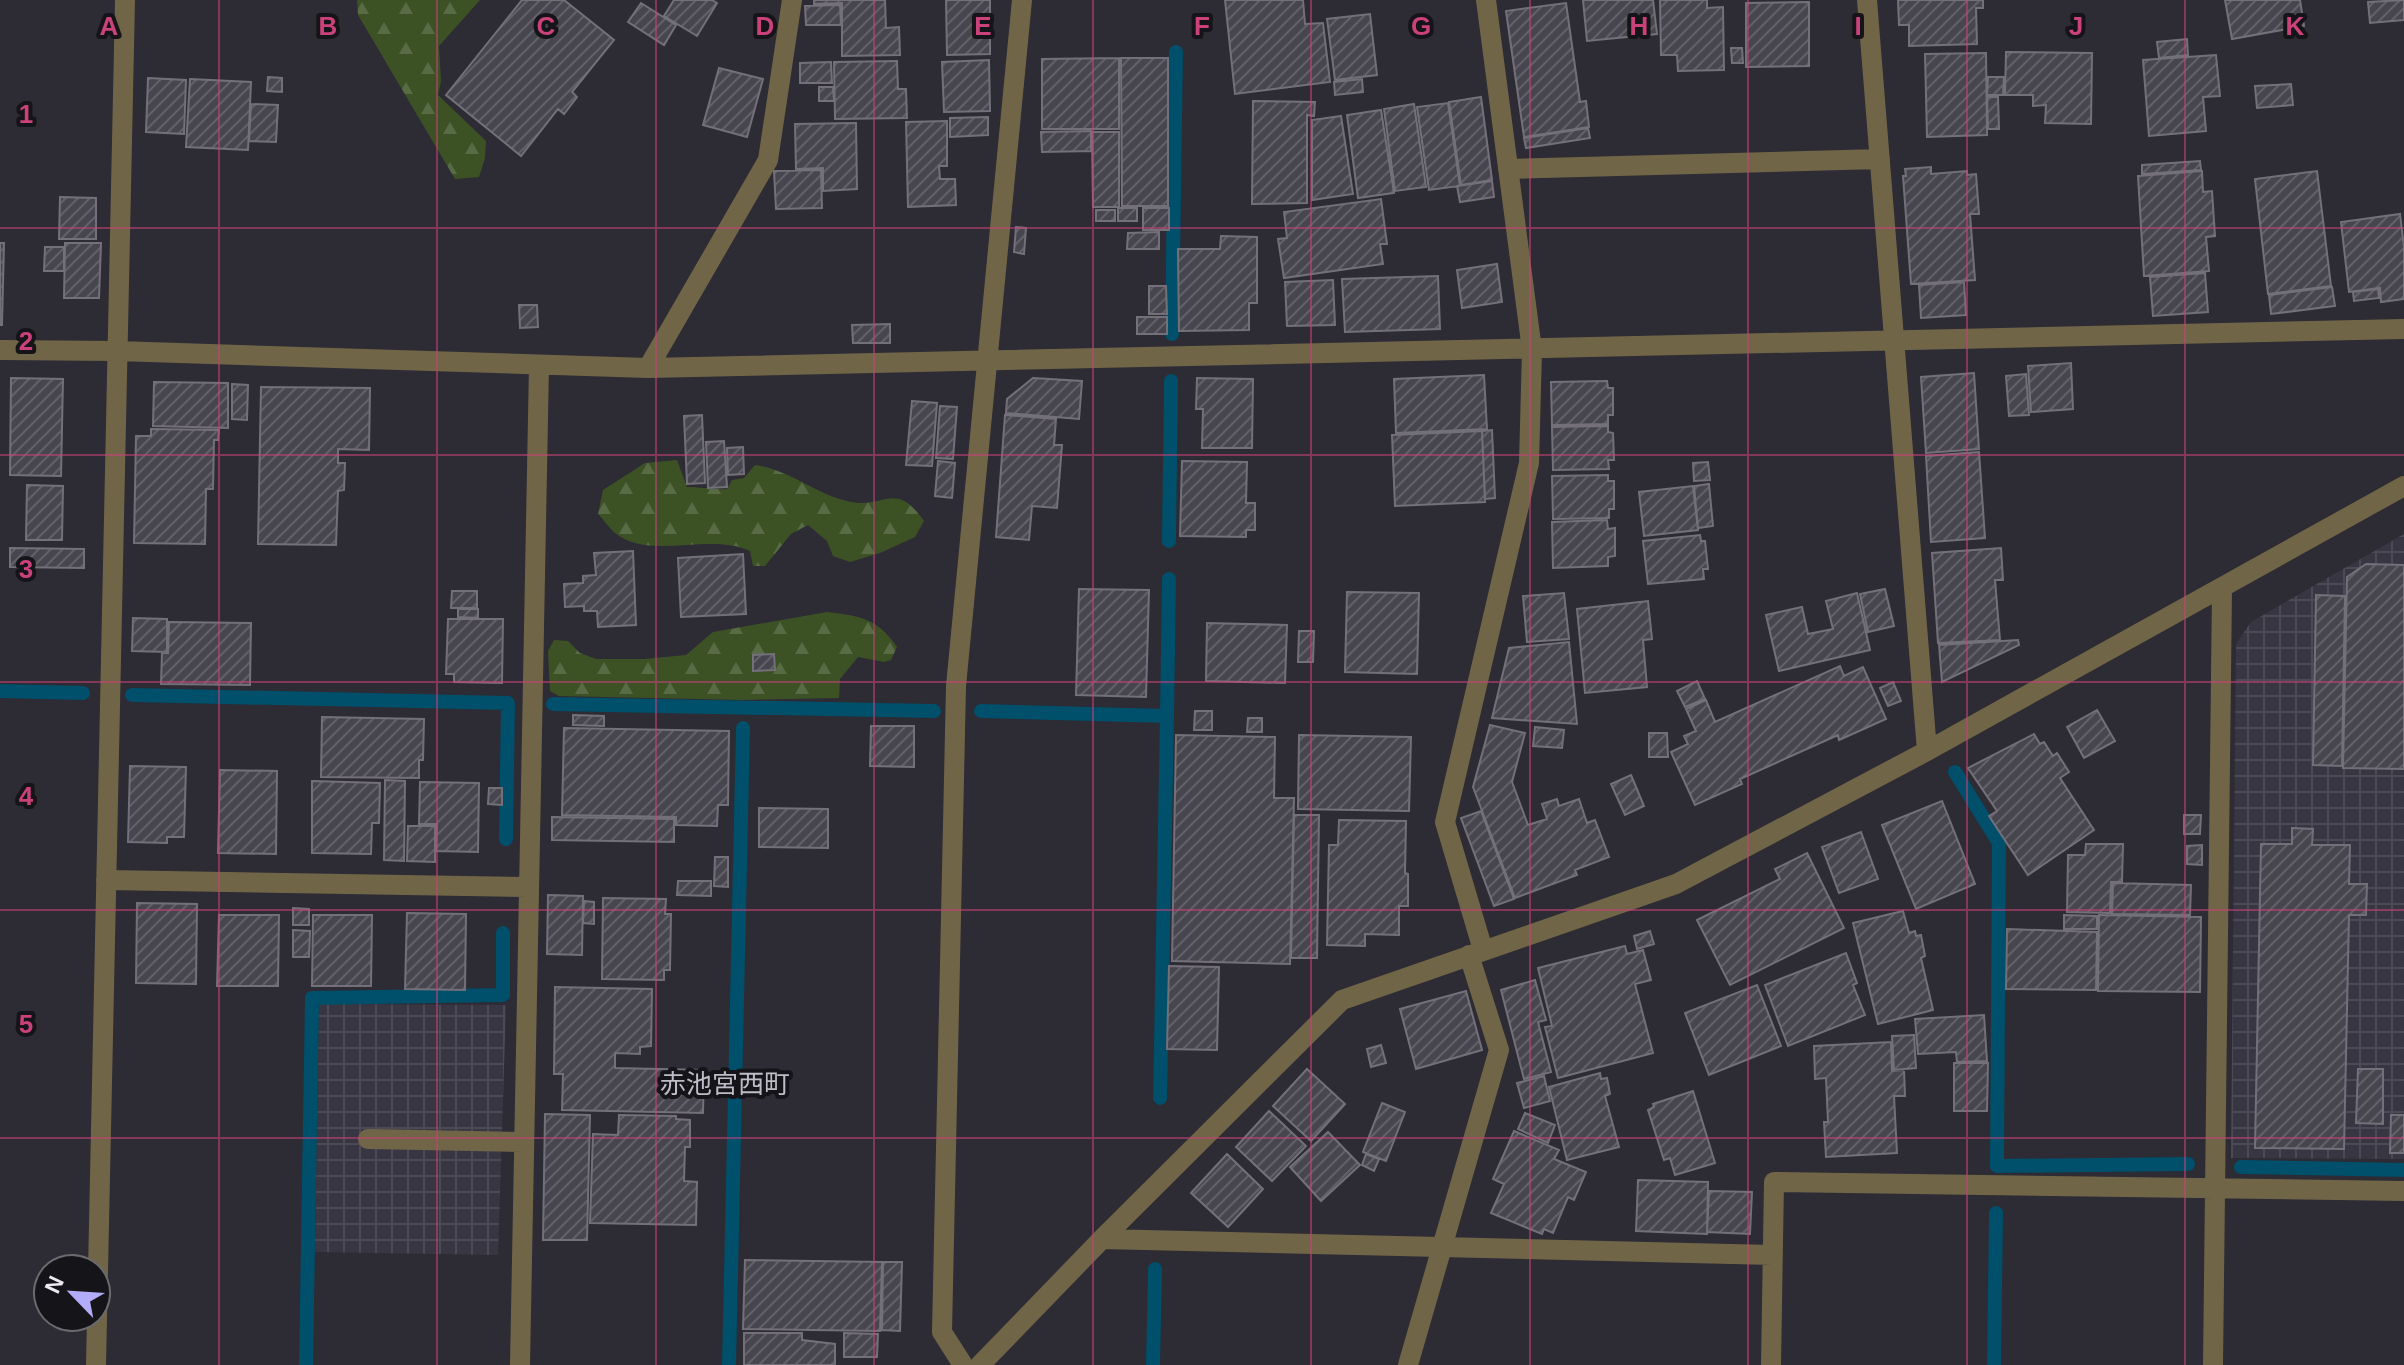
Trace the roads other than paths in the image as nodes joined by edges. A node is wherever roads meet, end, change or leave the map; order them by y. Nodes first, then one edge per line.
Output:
1 (125, 0) edge
2 (792, 0) edge
3 (1022, 0) edge
4 (1486, 0) edge
5 (1867, 0) edge
6 (1880, 159) junction
7 (1508, 169) junction
8 (2404, 329) edge
9 (1895, 341) junction
10 (0, 350) edge
11 (1532, 350) junction
12 (117, 351) junction
13 (987, 361) junction
14 (539, 365) junction
15 (648, 368) junction
16 (2404, 486) edge
17 (2222, 589) junction
18 (1927, 751) junction
19 (106, 880) junction
20 (529, 887) junction
21 (1476, 953) junction
22 (368, 1139) dead end
23 (524, 1142) junction
24 (2215, 1188) junction
25 (2404, 1191) edge
26 (1102, 1239) junction
27 (1442, 1247) junction
28 (1773, 1255) junction
29 (96, 1365) edge
30 (520, 1365) edge
31 (963, 1365) edge
32 (980, 1365) edge
33 (1408, 1365) edge
34 (1771, 1365) edge
35 (2213, 1365) edge

1 - 12 street
2 - 15 street
3 - 13 street
4 - 7 street
5 - 6 street
6 - 7 street
6 - 9 street
7 - 11 street
8 - 9 street
9 - 11 street
9 - 18 street
10 - 12 street
11 - 13 street
11 - 21 street
12 - 14 street
12 - 19 street
13 - 15 street
13 - 31 street
14 - 15 street
14 - 20 street
16 - 17 street
17 - 18 street
17 - 24 street
18 - 21 street
19 - 20 street
19 - 29 street
20 - 23 street
21 - 26 street
21 - 27 street
22 - 23 street
23 - 30 street
24 - 25 street
24 - 28 street
24 - 35 street
26 - 27 street
26 - 32 street
27 - 28 street
27 - 33 street
28 - 34 street

